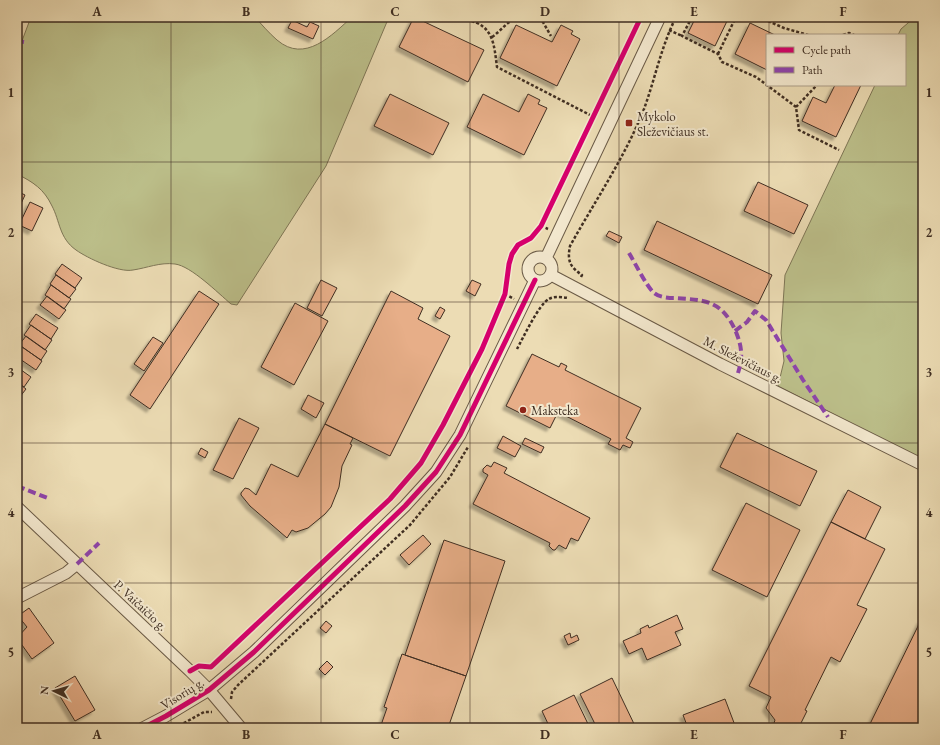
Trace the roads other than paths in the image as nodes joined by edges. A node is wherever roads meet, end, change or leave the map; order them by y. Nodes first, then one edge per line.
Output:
1 (660, 17) edge
2 (546, 258) junction
3 (551, 275) junction
4 (535, 280) junction
5 (923, 466) edge
6 (17, 506) edge
7 (77, 564) junction
8 (17, 598) edge
9 (209, 690) junction
10 (143, 728) edge
11 (241, 728) edge

1 - 2 street
2 - 3 street
2 - 4 street
3 - 4 street
3 - 5 street, M. Sleževičiaus g.
4 - 9 street, Visorių g.
6 - 7 street, P. Vaičaičio g.
7 - 8 street
7 - 9 street, P. Vaičaičio g.
9 - 10 street, Visorių g.
9 - 11 street, P. Vaičaičio g.

